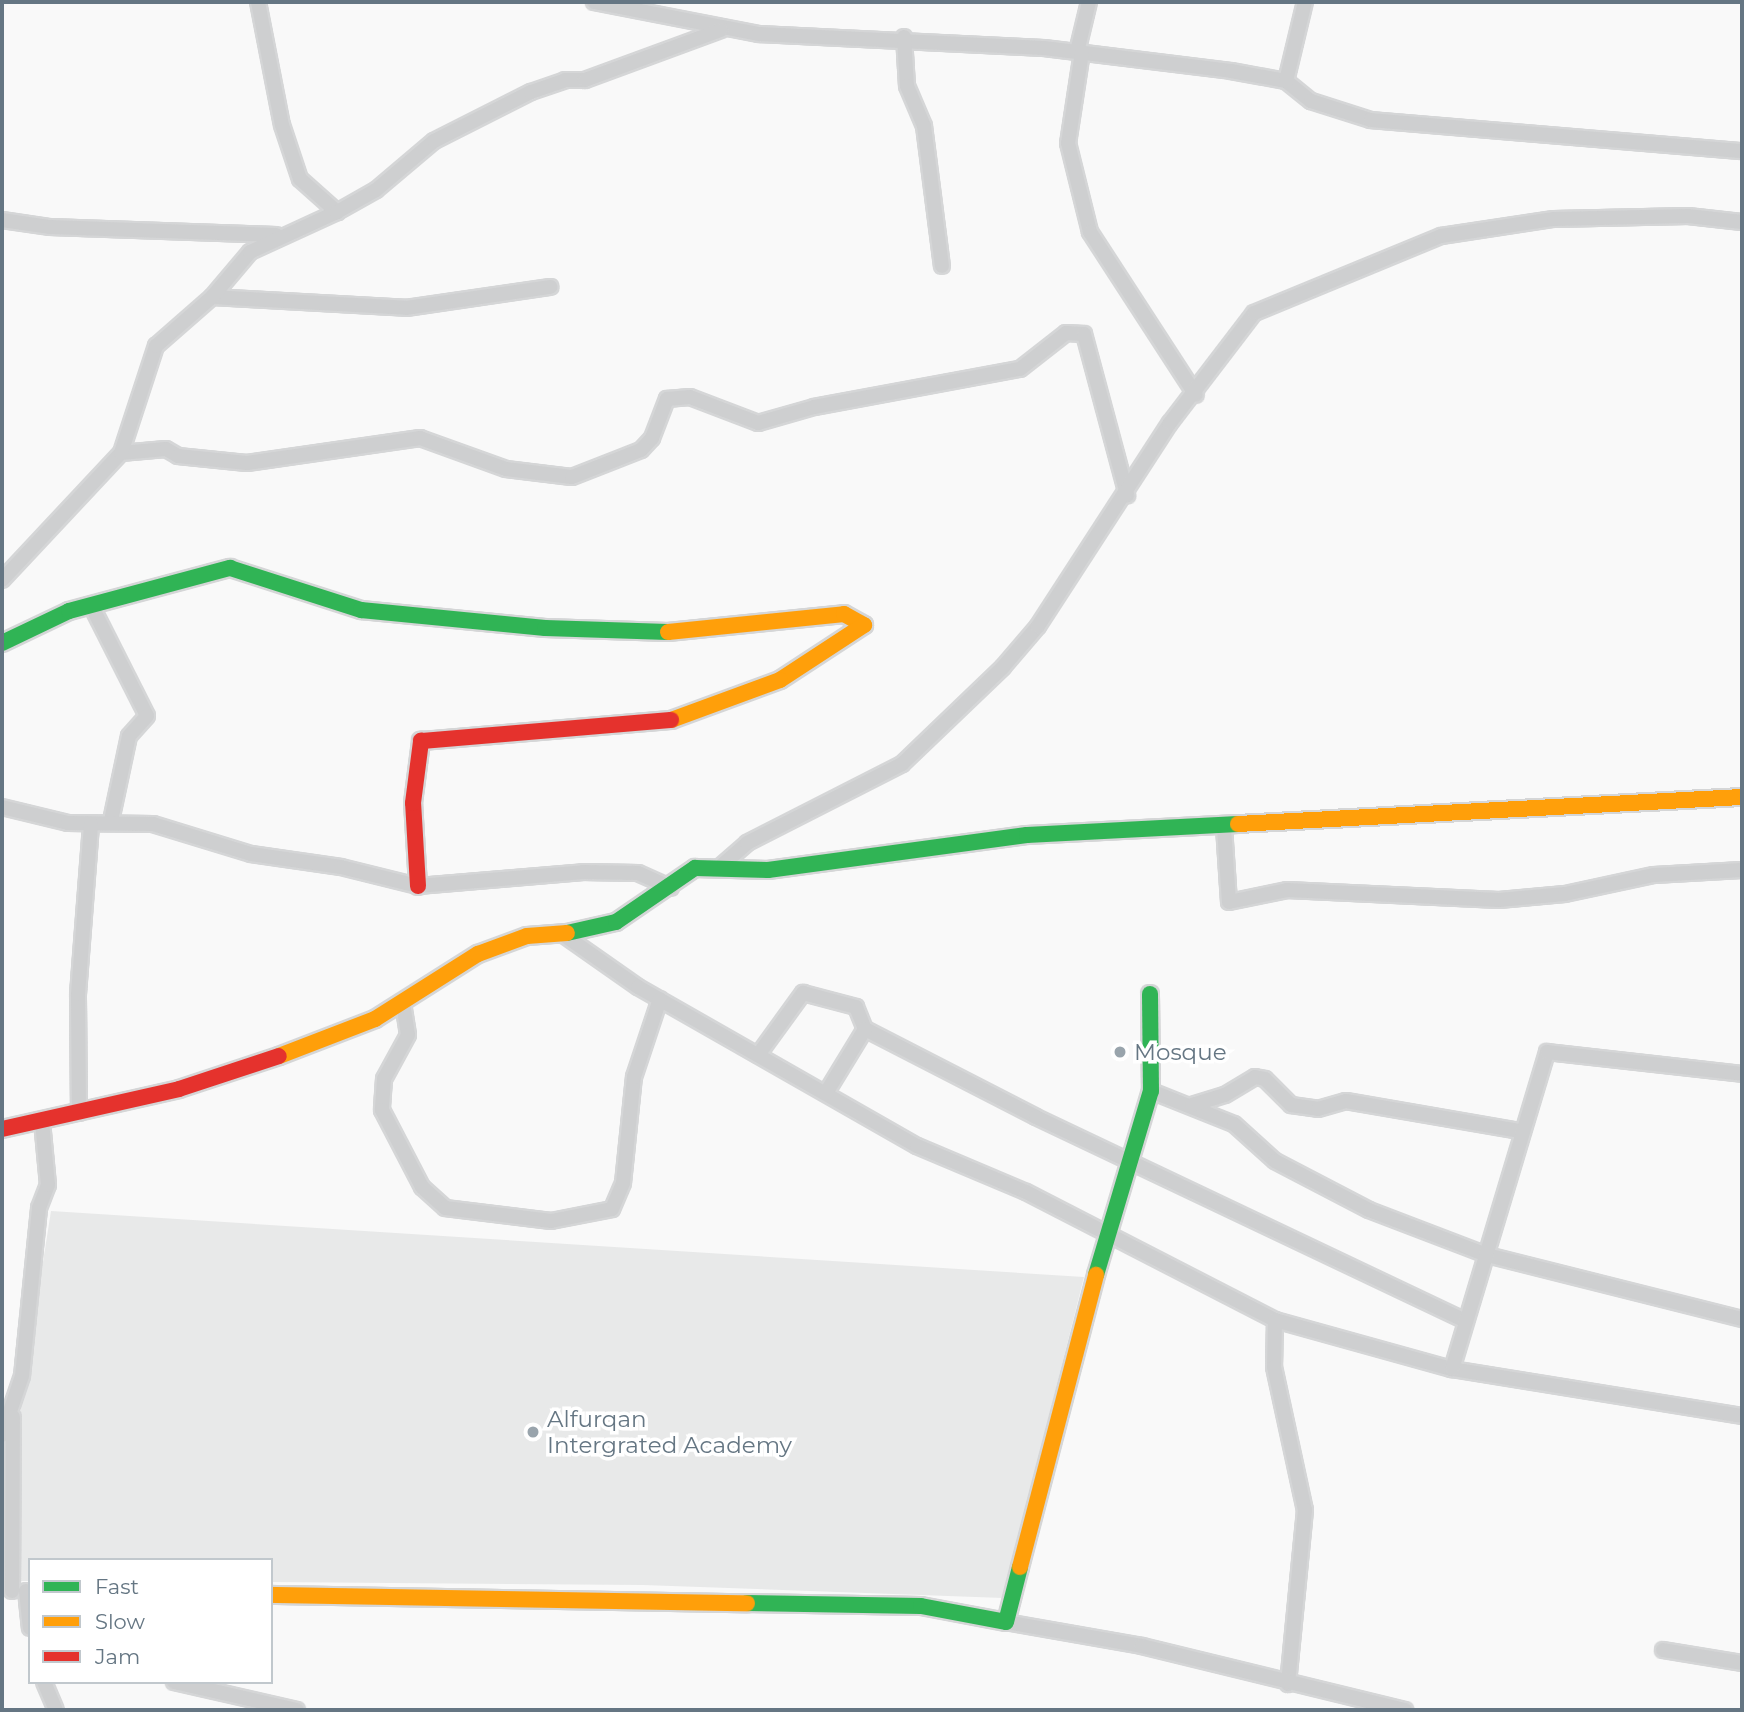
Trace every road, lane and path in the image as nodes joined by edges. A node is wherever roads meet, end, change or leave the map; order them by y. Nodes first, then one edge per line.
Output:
1 (258, 2) edge
2 (594, 2) edge
3 (1089, 2) edge
4 (1305, 2) edge
5 (729, 29) junction
6 (904, 37) junction
7 (1079, 52) junction
8 (1286, 81) junction
9 (1742, 151) edge
10 (337, 212) junction
11 (2, 220) edge
12 (1742, 222) edge
13 (283, 235) junction
14 (942, 266) dead end
15 (550, 287) dead end
16 (212, 297) junction
17 (1196, 395) junction
18 (121, 453) junction
19 (1127, 495) junction
20 (2, 580) edge
21 (91, 605) junction
22 (2, 643) edge
23 (1742, 797) edge
24 (2, 807) edge
25 (111, 821) junction
26 (91, 824) junction
27 (1224, 827) junction
28 (721, 866) junction
29 (1742, 870) edge
30 (418, 886) junction
31 (671, 888) junction
32 (561, 933) junction
33 (1150, 994) dead end
34 (660, 999) junction
35 (403, 1003) junction
36 (865, 1029) junction
37 (758, 1055) junction
38 (1742, 1074) edge
39 (1151, 1091) junction
40 (826, 1093) junction
41 (1192, 1105) junction
42 (79, 1112) junction
43 (42, 1121) junction
44 (2, 1129) edge
45 (1520, 1131) junction
46 (1129, 1165) junction
47 (1107, 1236) junction
48 (1487, 1255) junction
49 (1742, 1319) edge
50 (1275, 1320) junction
51 (1465, 1321) junction
52 (1452, 1369) junction
53 (12, 1415) junction
54 (1742, 1416) edge
55 (2, 1435) edge
56 (17, 1591) edge
57 (273, 1595) edge
58 (28, 1622) edge
59 (1006, 1622) junction
60 (1663, 1650) dead end
61 (1742, 1662) edge
62 (45, 1684) edge
63 (183, 1684) edge
64 (1288, 1684) junction
65 (56, 1710) edge
66 (296, 1710) edge
67 (1405, 1710) edge

1 - 10 street
2 - 5 street
3 - 7 street
4 - 8 street
5 - 6 street
5 - 10 street
6 - 7 street
6 - 14 street
7 - 8 street
7 - 17 street
8 - 9 street
10 - 13 street
11 - 13 street
12 - 17 street
13 - 16 street
15 - 16 street
16 - 18 street
17 - 19 street
18 - 19 street
18 - 20 street
19 - 28 street
21 - 22 street
21 - 25 street
21 - 30 street
23 - 27 street
24 - 26 street
25 - 26 street
25 - 30 street
26 - 42 street
27 - 28 street
27 - 29 street
28 - 31 street
30 - 31 street
31 - 32 street
32 - 34 street
32 - 35 street
33 - 39 street
34 - 35 street
34 - 37 street
35 - 42 street
36 - 37 street
36 - 40 street
36 - 46 street
37 - 40 street
38 - 45 street
39 - 41 street
39 - 46 street
40 - 47 street
41 - 45 street
41 - 48 street
42 - 43 street
43 - 44 street
43 - 53 street
45 - 48 street
46 - 47 street
46 - 51 street
47 - 50 street
47 - 59 street
48 - 49 street
48 - 51 street
50 - 52 street
50 - 64 street
51 - 52 street
52 - 54 street
53 - 55 street
53 - 56 street
56 - 58 street
57 - 59 street
59 - 64 street
60 - 61 street
62 - 65 street
63 - 66 street
64 - 67 street

